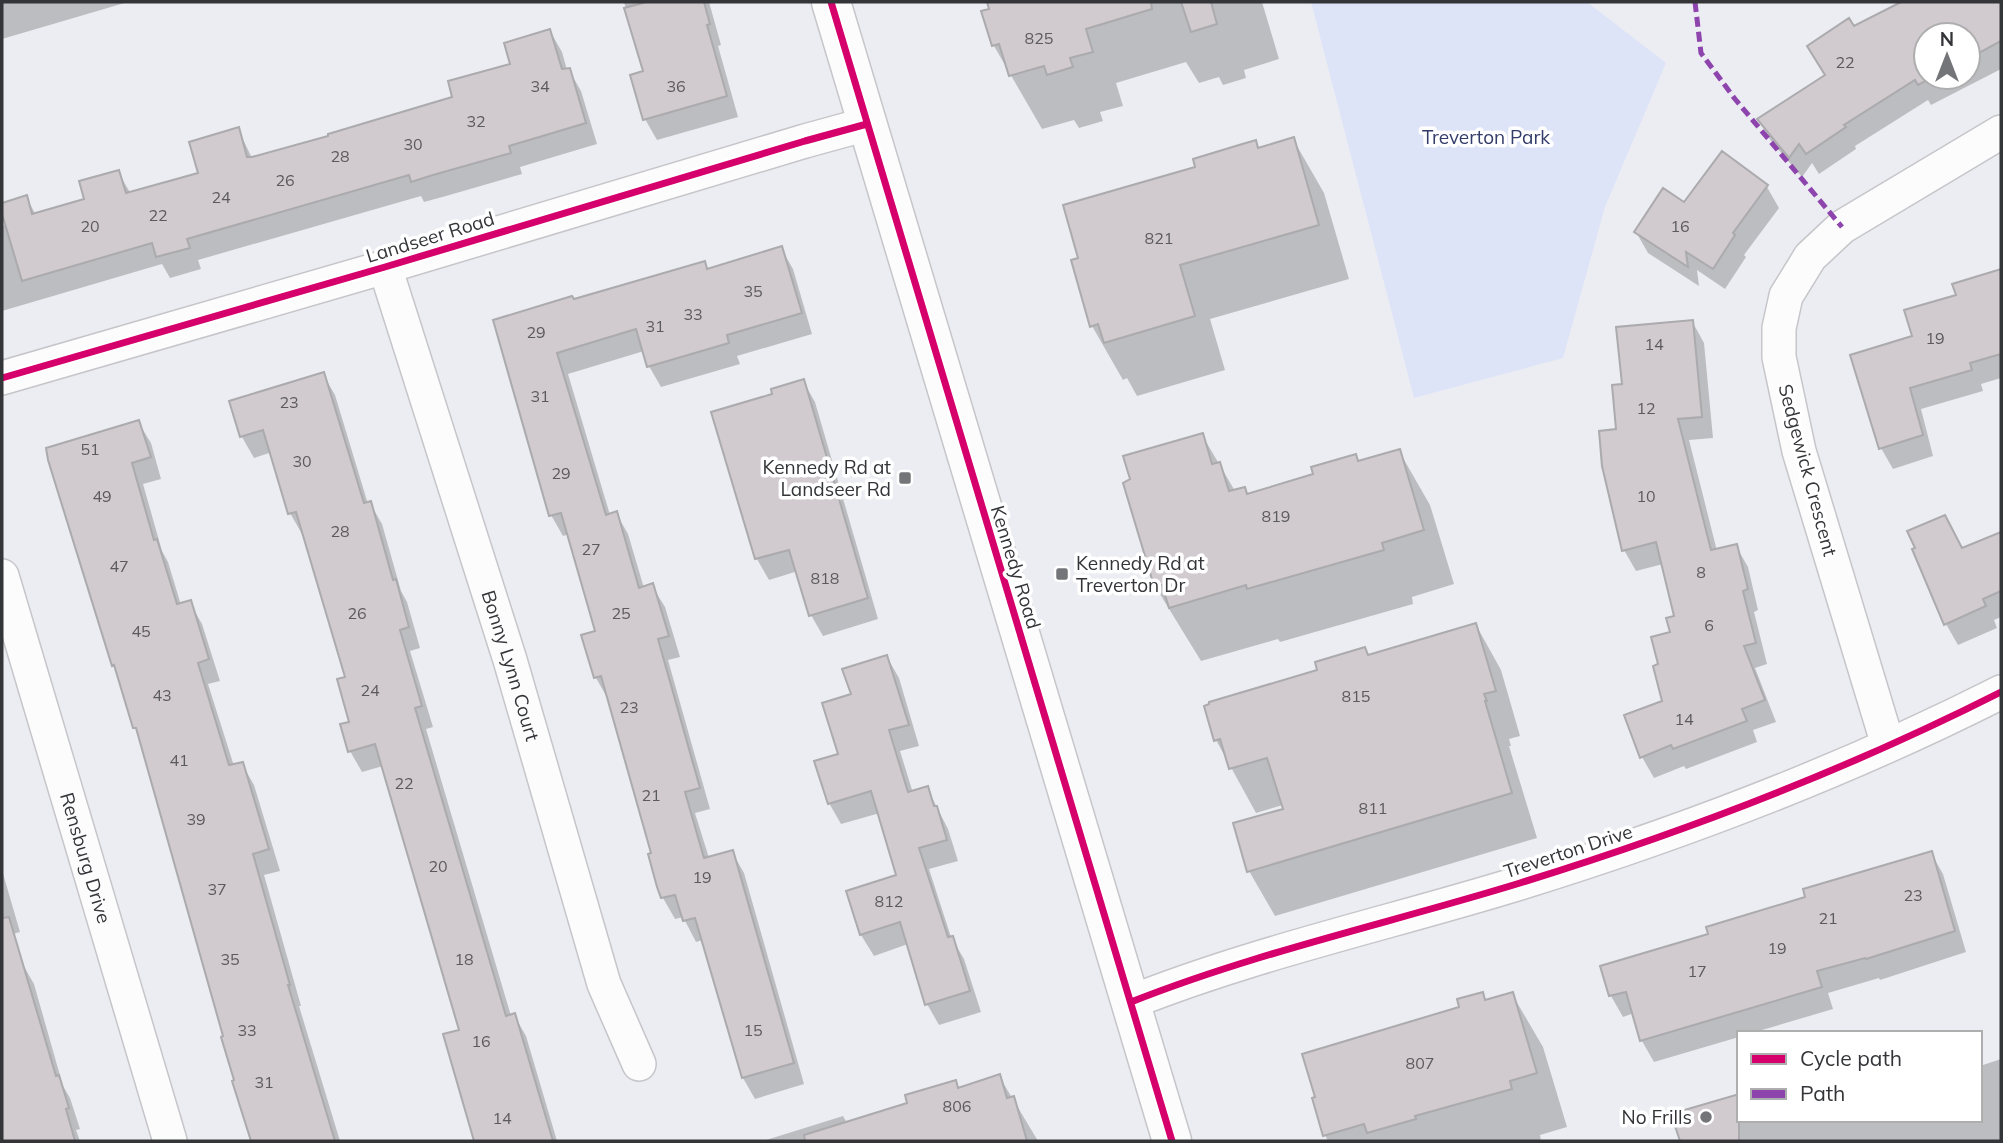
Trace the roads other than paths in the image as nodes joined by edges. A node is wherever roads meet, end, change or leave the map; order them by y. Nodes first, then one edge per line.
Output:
1 (831, 2) edge
2 (867, 124) junction
3 (2001, 132) edge
4 (385, 267) junction
5 (2, 379) edge
6 (2, 576) edge
7 (2001, 692) edge
8 (1888, 745) junction
9 (1131, 1002) junction
10 (639, 1064) dead end
11 (170, 1141) edge
12 (1172, 1141) edge

1 - 2 main road, Kennedy Road
2 - 4 street, Landseer Road
2 - 9 main road, Kennedy Road
3 - 8 street, Sedgewick Crescent
4 - 5 street, Landseer Road
4 - 10 street, Bonny Lynn Court
6 - 11 street, Rensburg Drive
7 - 8 street, Treverton Drive
8 - 9 street, Treverton Drive
9 - 12 main road, Kennedy Road

